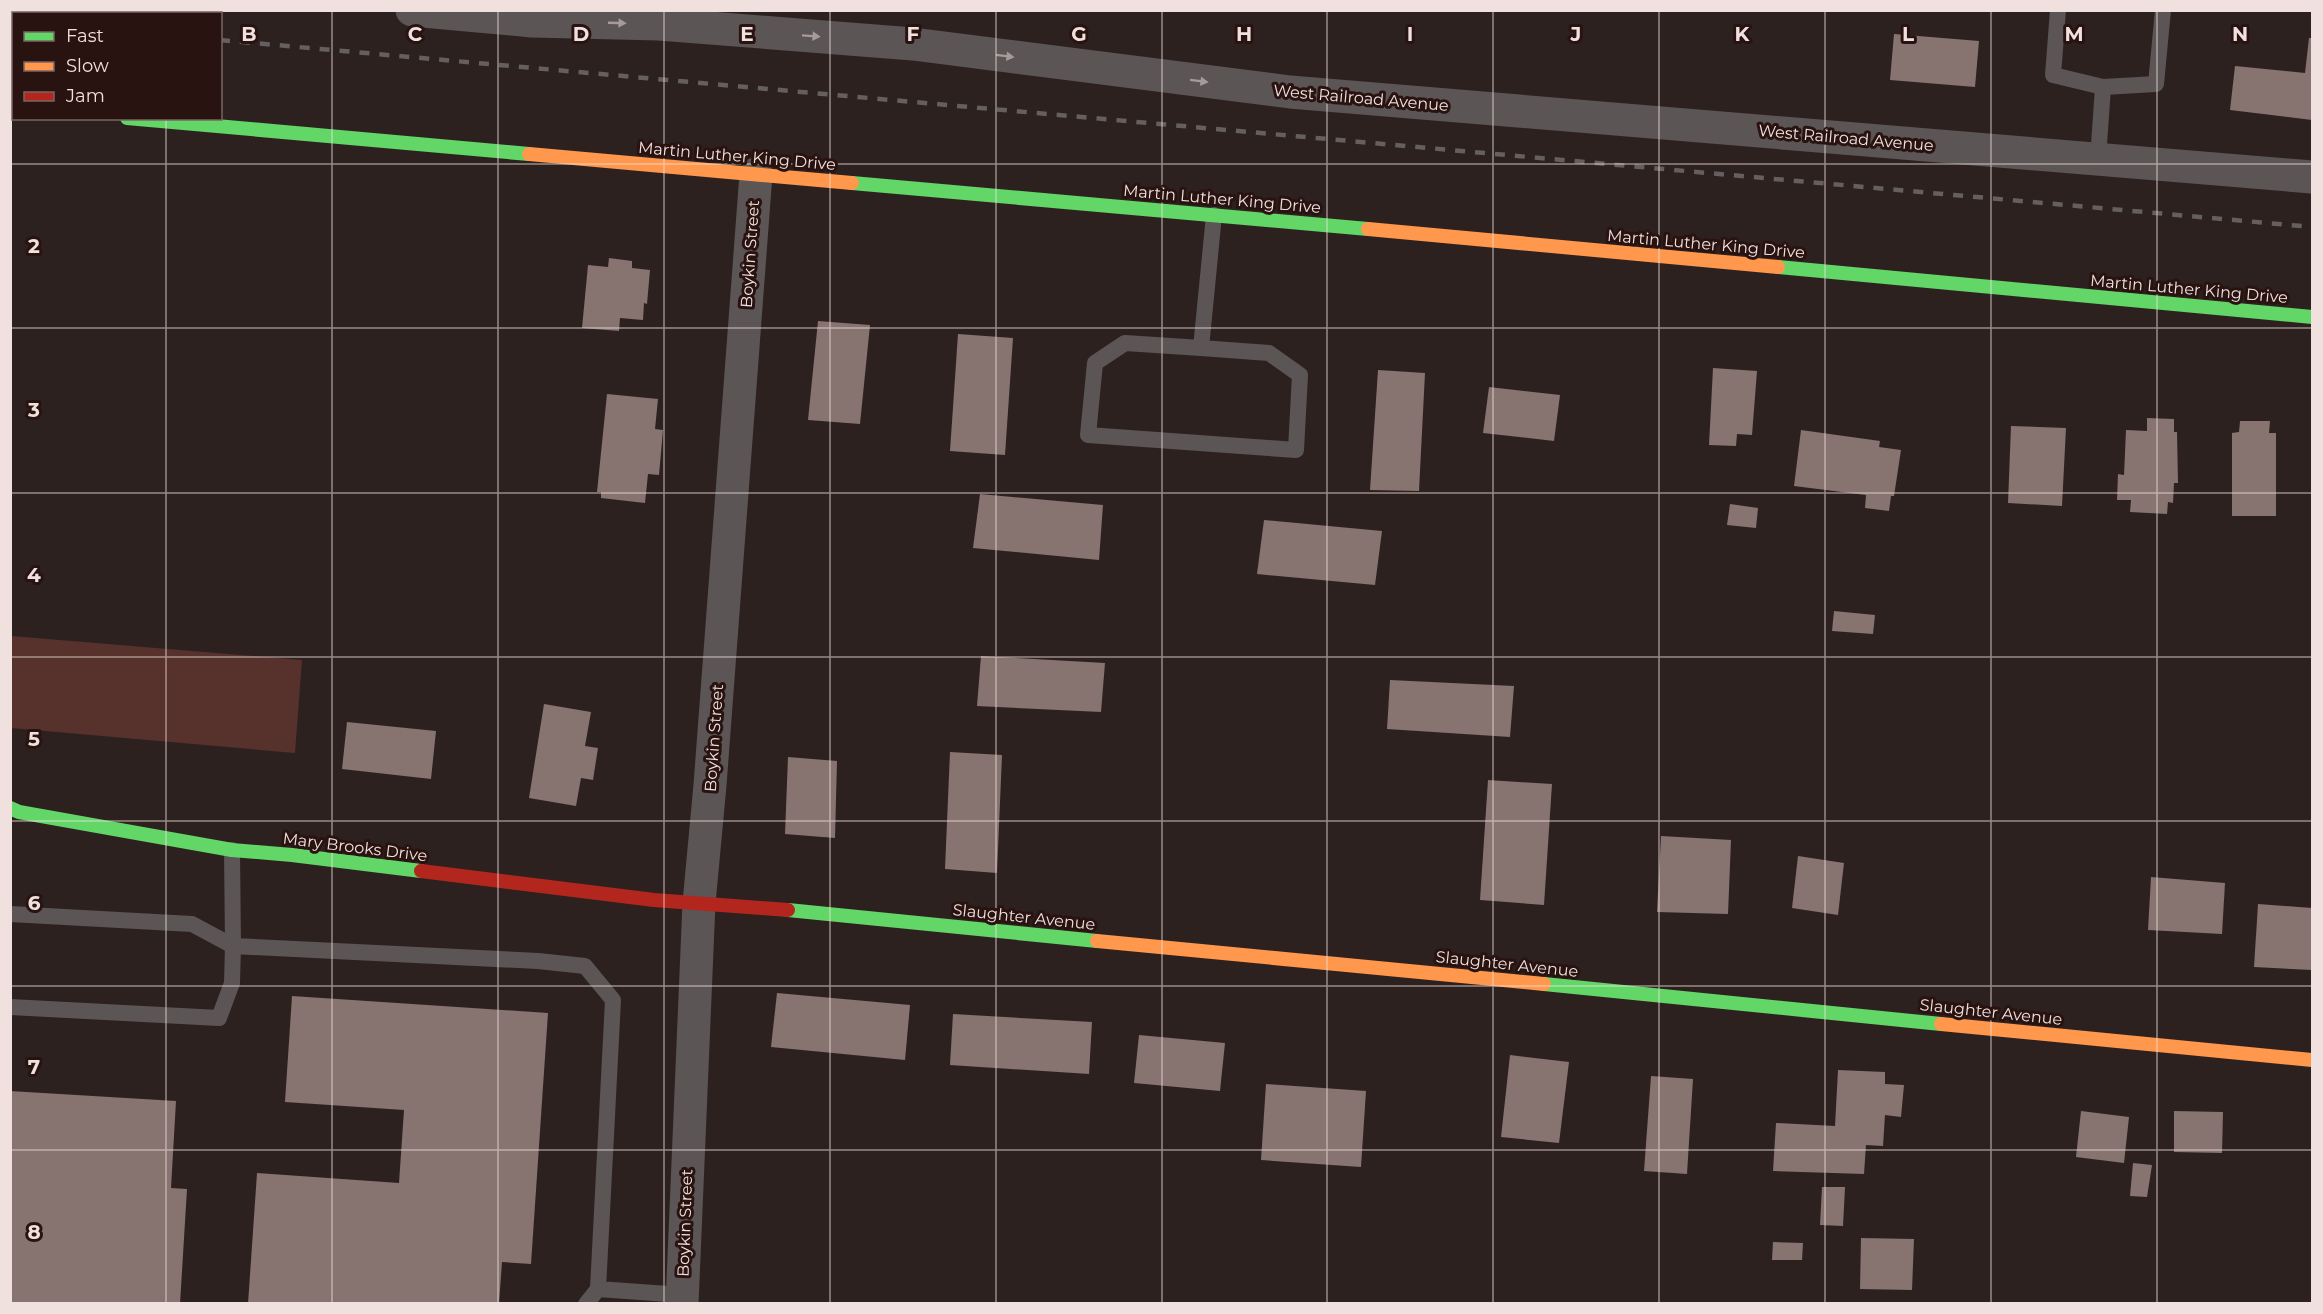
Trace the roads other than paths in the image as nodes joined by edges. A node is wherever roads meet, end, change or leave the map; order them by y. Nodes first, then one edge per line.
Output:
1 (412, 10) edge
2 (2058, 10) edge
3 (2163, 10) edge
4 (2103, 87) junction
5 (149, 120) edge
6 (2098, 159) junction
7 (756, 174) junction
8 (2313, 177) edge
9 (1214, 215) junction
10 (2313, 317) edge
11 (1201, 348) junction
12 (10, 808) edge
13 (232, 850) junction
14 (699, 903) junction
15 (10, 914) edge
16 (234, 946) junction
17 (10, 1007) edge
18 (2313, 1060) edge
19 (597, 1289) junction
20 (682, 1299) edge
21 (586, 1304) edge

1 -> 6 street, West Railroad Avenue
2 - 4 lane
3 - 4 lane
4 - 6 lane
5 - 7 street, Martin Luther King Drive
6 - 8 street, West Railroad Avenue
7 - 9 street, Martin Luther King Drive
7 - 14 street, Boykin Street
9 - 10 street, Martin Luther King Drive
9 - 11 lane
11 - 11 lane
12 - 13 street, Mary Brooks Drive
13 - 14 street, Mary Brooks Drive
13 - 16 lane
14 - 18 street, Slaughter Avenue
14 - 20 street, Boykin Street
15 - 16 lane
16 - 17 lane
16 - 19 lane
19 - 20 lane
19 - 21 lane

